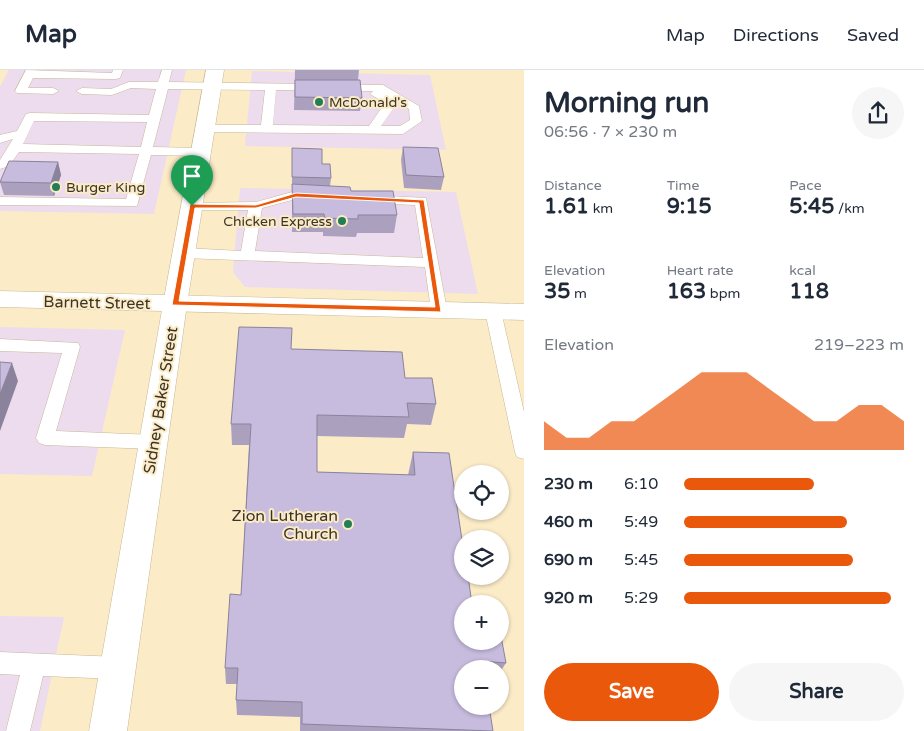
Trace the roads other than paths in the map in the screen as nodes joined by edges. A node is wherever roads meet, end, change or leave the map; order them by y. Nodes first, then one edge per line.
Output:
1 (167, 70) edge
2 (30, 72) edge
3 (117, 73) edge
4 (214, 77) edge
5 (129, 84) junction
6 (163, 84) junction
7 (270, 89) junction
8 (53, 91) dead end
9 (82, 92) dead end
10 (392, 102) junction
11 (154, 119) junction
12 (267, 129) junction
13 (373, 129) junction
14 (22, 133) junction
15 (0, 139) edge
16 (203, 140) junction
17 (15, 148) junction
18 (146, 150) junction
19 (0, 165) edge
20 (334, 197) edge
21 (354, 198) edge
22 (0, 200) edge
23 (192, 206) junction
24 (256, 206) junction
25 (184, 253) junction
26 (247, 255) junction
27 (431, 263) junction
28 (0, 299) edge
29 (175, 304) junction
30 (439, 310) junction
31 (493, 311) junction
32 (524, 312) edge
33 (0, 345) edge
34 (154, 442) junction
35 (524, 452) edge
36 (0, 664) edge
37 (34, 665) junction
38 (118, 668) junction
39 (18, 731) edge
40 (108, 731) edge

1 - 6 lane
2 - 3 lane
2 - 8 lane
3 - 5 lane
4 - 6 lane
4 - 7 lane
4 - 16 main road, Sidney Baker Street
5 - 6 lane
5 - 9 lane
6 - 11 lane
7 - 10 lane
7 - 12 lane
7 - 13 lane
10 - 13 lane
10 - 13 lane
11 - 14 lane
11 - 18 lane
12 - 13 lane
12 - 16 lane
14 - 15 lane
14 - 17 lane
16 - 18 lane
16 - 23 main road, Sidney Baker Street
17 - 18 lane
17 - 19 lane
18 - 22 lane
20 - 24 lane
21 - 27 lane
23 - 24 lane
23 - 25 main road, Sidney Baker Street
24 - 26 lane
25 - 26 lane
25 - 29 main road, Sidney Baker Street
26 - 27 lane
27 - 30 lane
28 - 29 main road, Barnett Street
29 - 30 main road, Barnett Street
29 - 34 main road, Sidney Baker Street
30 - 31 main road, Barnett Street
31 - 32 main road, Barnett Street
31 - 35 lane
33 - 34 lane
34 - 38 main road, Sidney Baker Street
36 - 37 lane
37 - 38 lane
37 - 39 lane
38 - 40 main road, Sidney Baker Street

